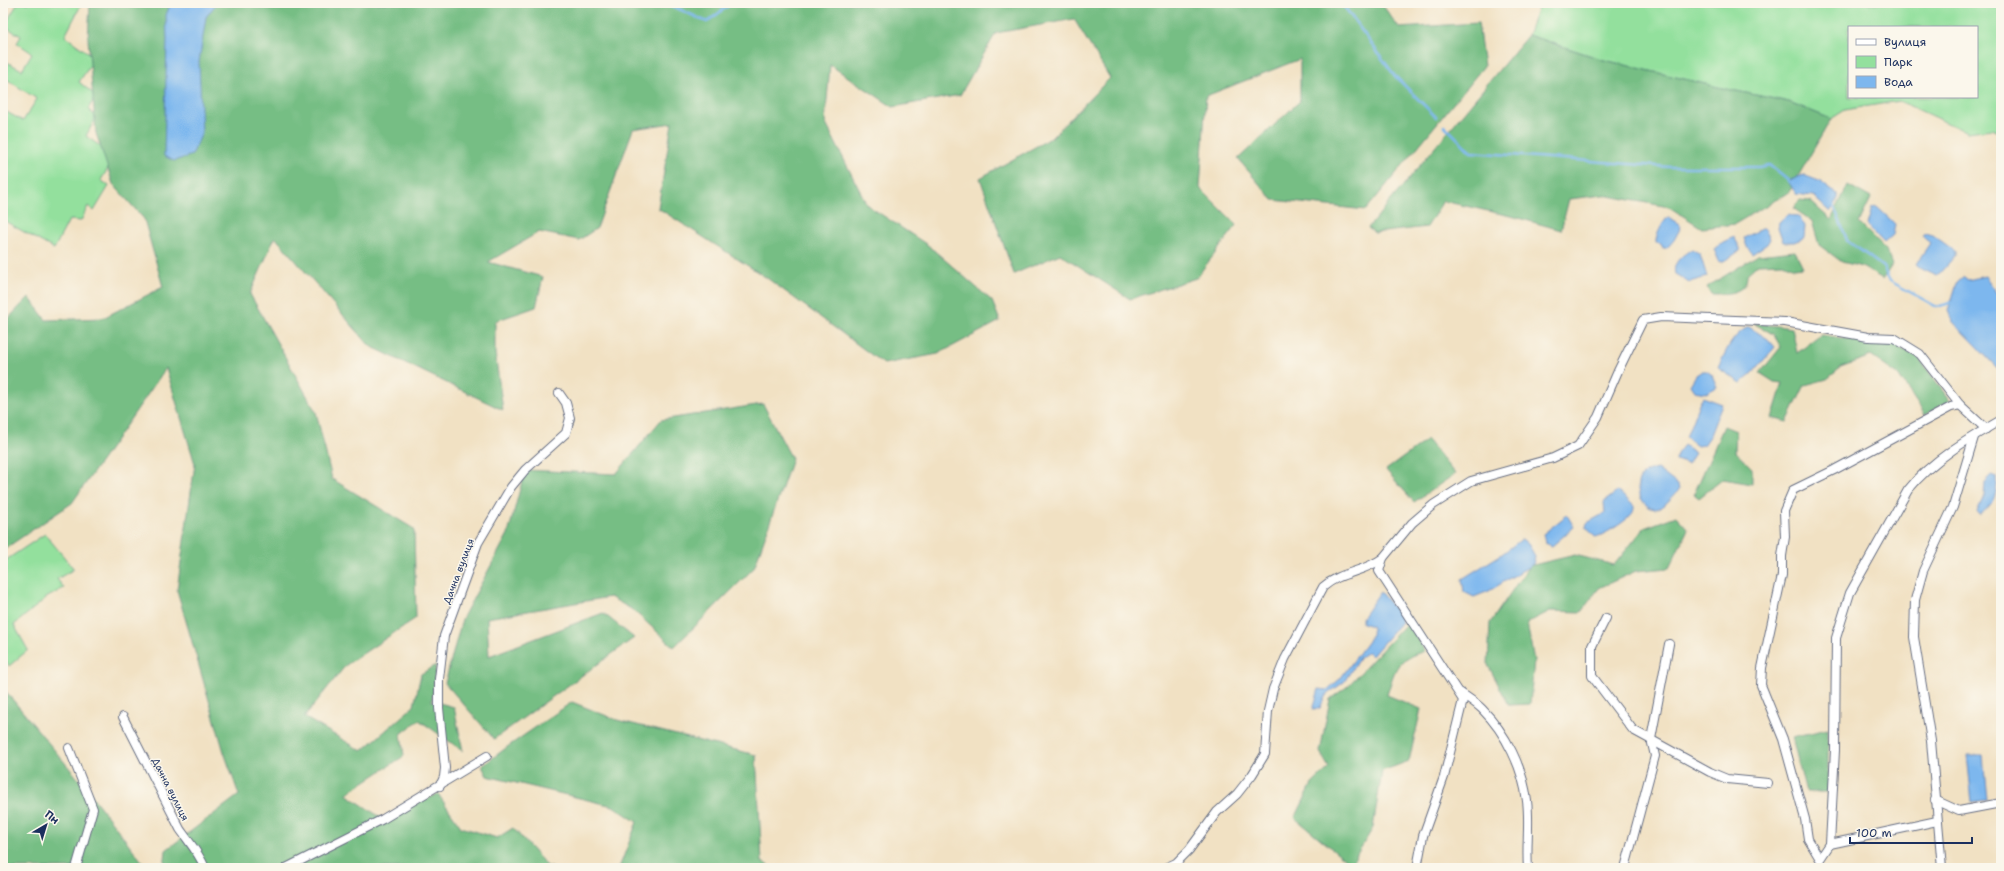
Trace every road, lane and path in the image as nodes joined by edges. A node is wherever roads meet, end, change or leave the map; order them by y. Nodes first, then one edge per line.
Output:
1 (559, 393) dead end
2 (1960, 405) junction
3 (2001, 420) edge
4 (1986, 429) junction
5 (1974, 437) junction
6 (1382, 558) junction
7 (1606, 618) dead end
8 (1668, 644) dead end
9 (1457, 690) junction
10 (123, 717) dead end
11 (1652, 739) junction
12 (70, 748) dead end
13 (487, 756) dead end
14 (1768, 783) dead end
15 (440, 786) junction
16 (1935, 800) junction
17 (2001, 803) edge
18 (1937, 821) junction
19 (1830, 844) junction
20 (76, 868) edge
21 (206, 868) edge
22 (286, 868) edge
23 (1165, 868) edge
24 (1416, 868) edge
25 (1528, 868) edge
26 (1625, 868) edge
27 (1942, 868) edge

1 - 15 street, Дачна вулиця
2 - 4 street
2 - 6 street
2 - 19 street
3 - 4 street
4 - 5 street
5 - 16 street
5 - 19 street
6 - 9 street
6 - 23 street
7 - 11 street
8 - 11 street
9 - 24 street
9 - 25 street
10 - 21 street, Дачна вулиця
11 - 14 street
11 - 26 street
12 - 20 street
13 - 15 street
15 - 22 street
16 - 17 street
16 - 18 street
18 - 19 street
18 - 27 street

